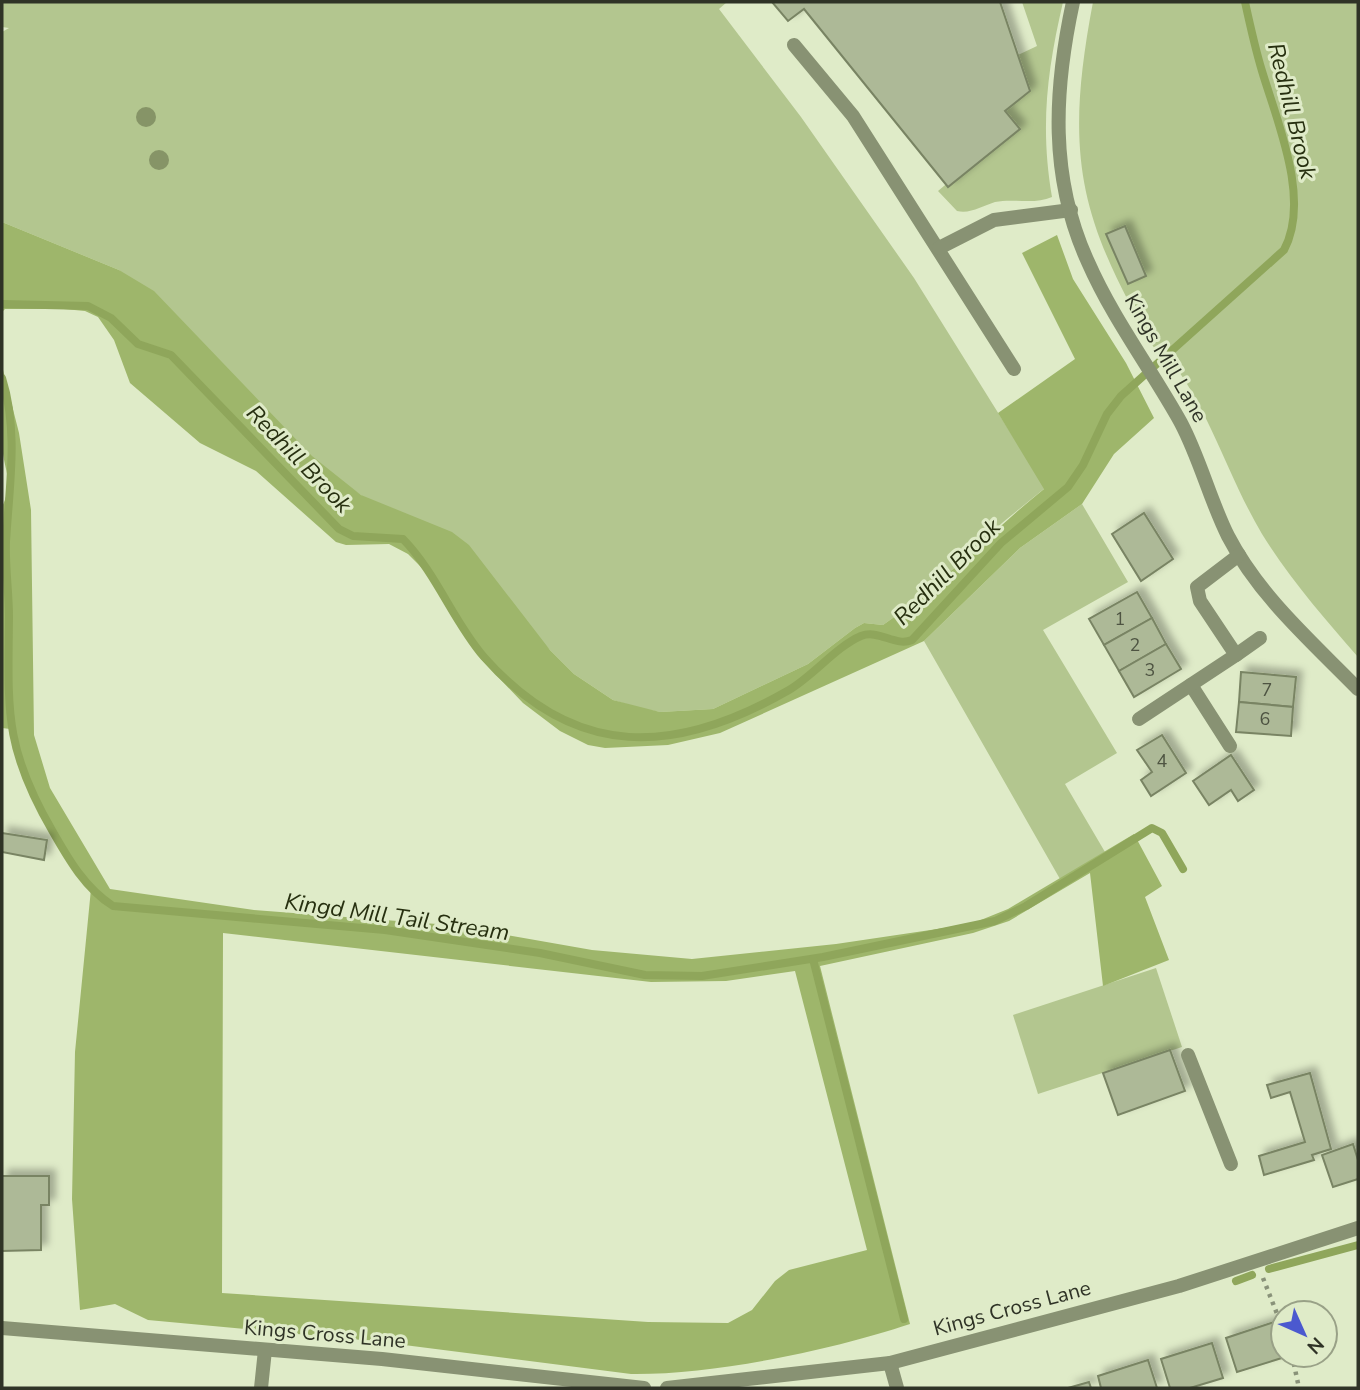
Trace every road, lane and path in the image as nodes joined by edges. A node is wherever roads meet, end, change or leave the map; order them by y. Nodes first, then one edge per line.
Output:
1 (1073, 2) edge
2 (794, 46) dead end
3 (1071, 211) junction
4 (939, 248) junction
5 (1014, 369) dead end
6 (1239, 555) junction
7 (1260, 638) dead end
8 (1236, 655) junction
9 (1191, 685) junction
10 (1358, 690) edge
11 (1139, 719) dead end
12 (1230, 746) dead end
13 (1188, 1055) dead end
14 (1231, 1164) dead end
15 (1358, 1228) edge
16 (1257, 1262) junction
17 (1271, 1299) edge
18 (2, 1328) edge
19 (265, 1350) junction
20 (890, 1363) junction
21 (1295, 1369) edge
22 (261, 1388) edge
23 (644, 1388) edge
24 (667, 1388) edge
25 (897, 1388) edge
26 (1299, 1388) edge

1 - 3 street, Kings Mill Lane
2 - 4 street
3 - 4 street
3 - 6 street, Kings Mill Lane
4 - 5 street
6 - 8 street
6 - 10 street, Kings Mill Lane
7 - 8 street
8 - 9 street
9 - 11 street
9 - 12 street
13 - 14 street
15 - 16 street, Kings Cross Lane
16 - 17 path
16 - 20 street, Kings Cross Lane
18 - 19 street, Kings Cross Lane
19 - 22 street
19 - 23 street, Kings Cross Lane
20 - 24 street, Kings Cross Lane
20 - 25 street
21 - 26 path

